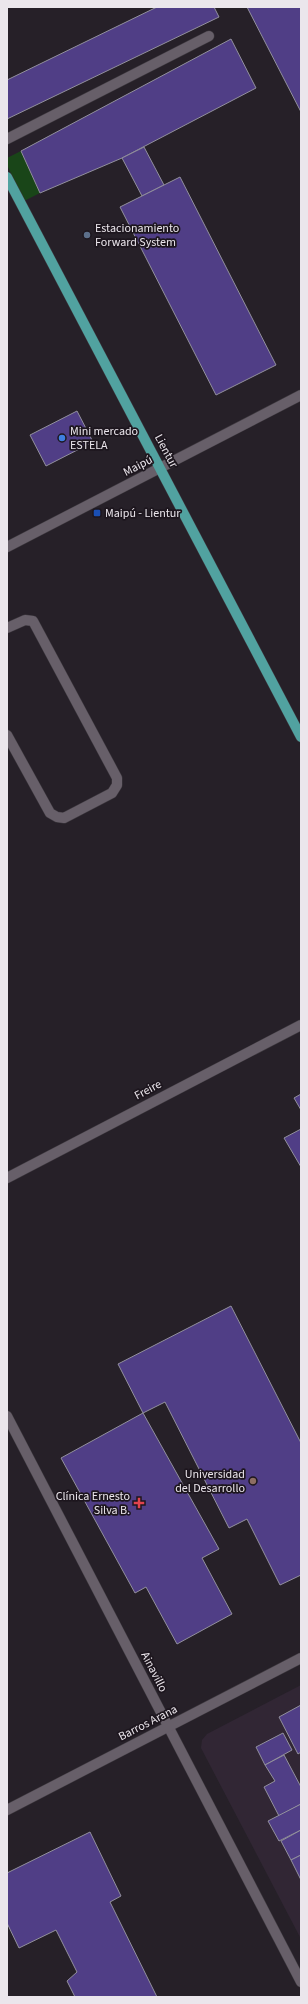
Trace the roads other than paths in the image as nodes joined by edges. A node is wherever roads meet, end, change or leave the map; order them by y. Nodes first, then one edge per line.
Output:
1 (209, 36) dead end
2 (7, 139) edge
3 (7, 177) edge
4 (301, 395) edge
5 (160, 469) junction
6 (7, 548) edge
7 (7, 628) edge
8 (7, 735) edge
9 (301, 737) edge
10 (301, 1025) edge
11 (7, 1178) edge
12 (7, 1416) edge
13 (301, 1658) edge
14 (168, 1727) junction
15 (7, 1810) edge
16 (301, 1982) edge

1 - 2 street
3 - 5 main road, Lientur
4 - 5 street, Maipú
5 - 6 street, Maipú
5 - 9 main road, Lientur
7 - 8 street
10 - 11 street, Freire
12 - 14 street, Ainavillo
13 - 14 street, Barros Arana
14 - 15 street, Barros Arana
14 - 16 street, Ainavillo

